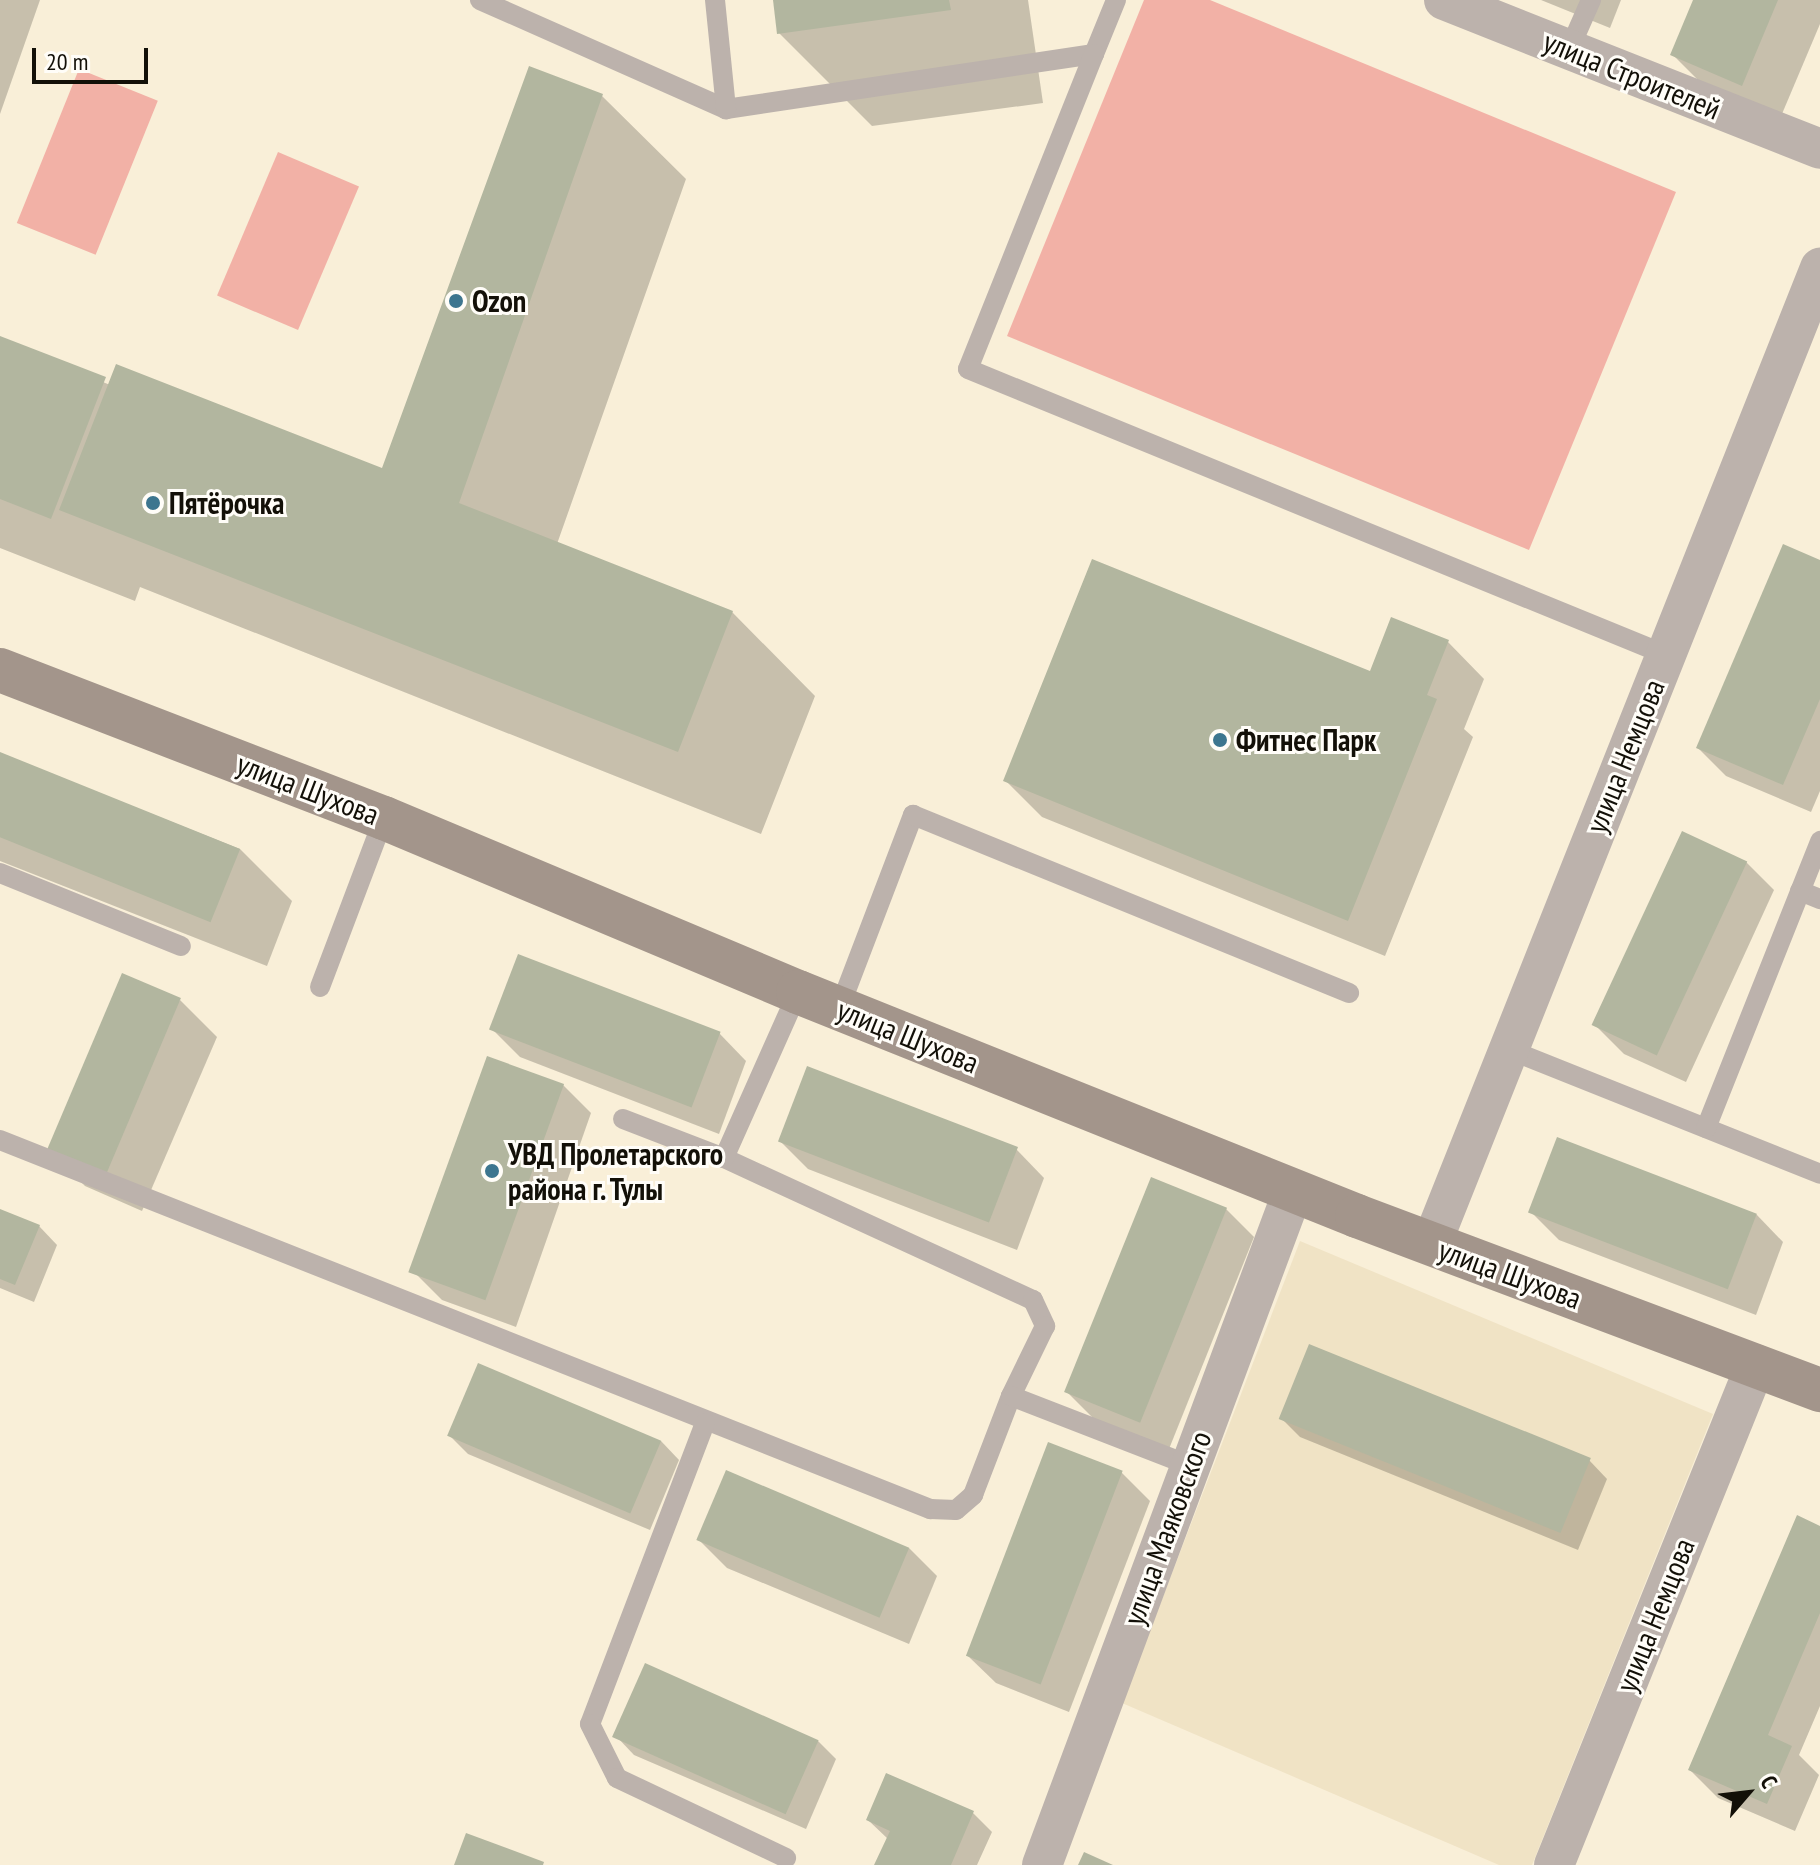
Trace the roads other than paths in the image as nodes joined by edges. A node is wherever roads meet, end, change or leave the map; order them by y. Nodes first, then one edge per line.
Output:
1 (480, 0) edge
2 (715, 0) edge
3 (1116, 0) edge
4 (1444, 0) edge
5 (1591, 0) edge
6 (1569, 50) junction
7 (1094, 54) junction
8 (726, 109) junction
9 (1820, 149) edge
10 (1820, 268) edge
11 (1666, 655) junction
12 (0, 670) edge
13 (384, 818) junction
14 (1820, 841) edge
15 (0, 873) edge
16 (1800, 891) junction
17 (1820, 899) edge
18 (181, 946) dead end
19 (320, 987) dead end
20 (798, 992) junction
21 (1349, 993) dead end
22 (839, 1009) junction
23 (1508, 1049) junction
24 (623, 1119) dead end
25 (1706, 1128) junction
26 (0, 1140) edge
27 (724, 1158) junction
28 (1820, 1174) edge
29 (1293, 1191) junction
30 (1431, 1245) junction
31 (1756, 1364) junction
32 (1820, 1390) edge
33 (1011, 1396) junction
34 (705, 1423) junction
35 (1189, 1465) junction
36 (786, 1858) dead end
37 (1042, 1865) edge
38 (1554, 1865) edge

1 - 8 lane
2 - 8 lane
3 - 7 lane
4 - 6 street, улица Строителей
5 - 6 lane
6 - 9 street, улица Строителей
7 - 8 lane
7 - 11 lane
10 - 11 street, улица Немцова
11 - 23 street, улица Немцова
12 - 13 street, улица Шухова
13 - 19 lane
13 - 20 street, улица Шухова
14 - 16 lane
15 - 18 lane
16 - 17 lane
16 - 25 lane
20 - 22 street, улица Шухова
20 - 27 lane
21 - 22 lane
22 - 29 street, улица Шухова
23 - 25 lane
23 - 30 street, улица Немцова
24 - 27 lane
25 - 28 lane
26 - 34 lane
27 - 33 lane
29 - 30 street, улица Шухова
29 - 35 street, улица Маяковского
30 - 31 street, улица Шухова
31 - 32 street, улица Шухова
31 - 38 street, улица Немцова
33 - 34 lane
33 - 35 lane
34 - 36 lane
35 - 37 street, улица Маяковского

